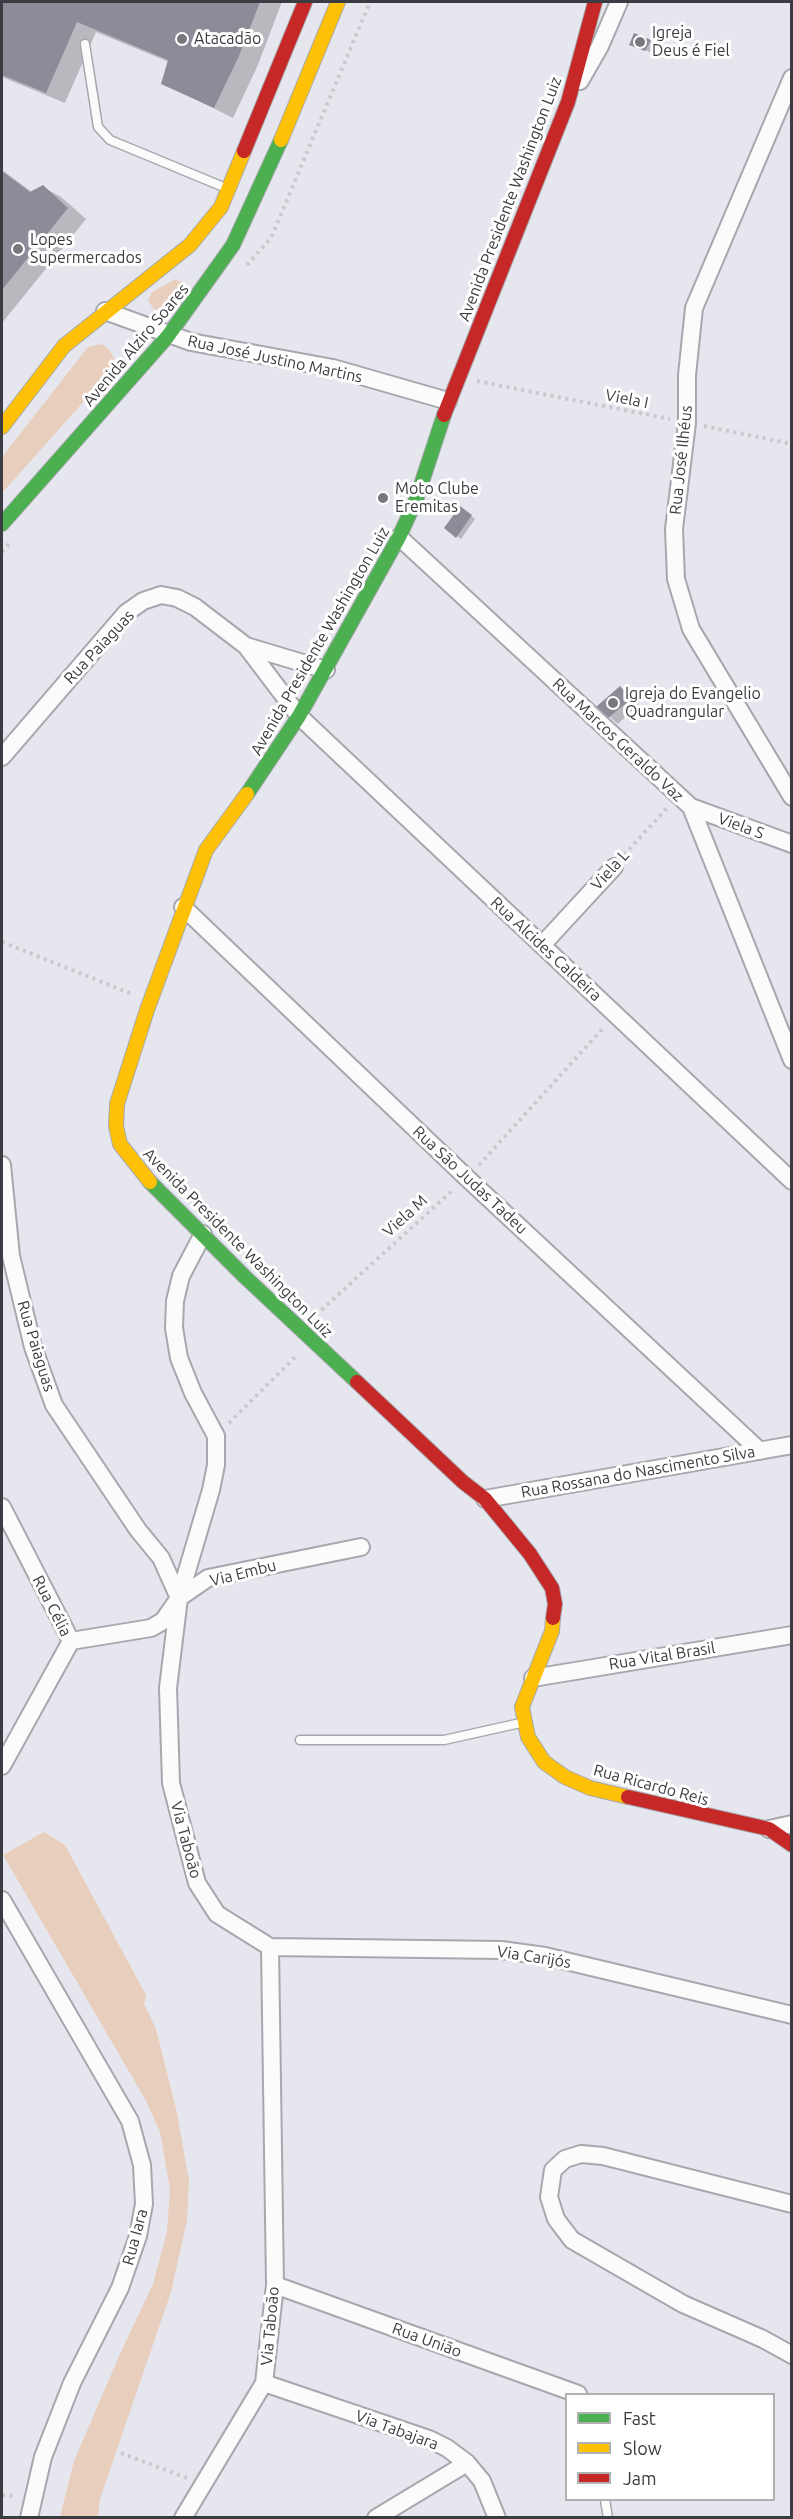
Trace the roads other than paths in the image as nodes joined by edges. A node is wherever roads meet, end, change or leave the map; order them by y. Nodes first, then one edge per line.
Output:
1 (304, 2) edge
2 (338, 2) edge
3 (595, 2) edge
4 (619, 2) edge
5 (85, 44) dead end
6 (792, 78) edge
7 (568, 102) junction
8 (230, 189) junction
9 (105, 311) junction
10 (168, 336) junction
11 (448, 401) junction
12 (2, 427) edge
13 (2, 524) edge
14 (399, 537) junction
15 (246, 646) junction
16 (326, 670) junction
17 (299, 716) junction
18 (2, 757) edge
19 (792, 797) edge
20 (684, 801) junction
21 (792, 844) edge
22 (614, 867) road end
23 (183, 907) junction
24 (542, 945) junction
25 (792, 1060) edge
26 (2, 1166) edge
27 (791, 1180) edge
28 (203, 1234) junction
29 (792, 1445) edge
30 (760, 1451) junction
31 (484, 1499) junction
32 (2, 1507) edge
33 (361, 1547) dead end
34 (552, 1588) joint
35 (179, 1598) junction
36 (792, 1635) edge
37 (71, 1641) junction
38 (533, 1678) junction
39 (525, 1722) junction
40 (300, 1740) dead end
41 (2, 1766) edge
42 (792, 1824) edge
43 (769, 1829) junction
44 (792, 1845) edge
45 (2, 1900) edge
46 (270, 1947) junction
47 (792, 2015) edge
48 (792, 2204) edge
49 (275, 2285) junction
50 (792, 2355) edge
51 (264, 2383) junction
52 (575, 2393) edge
53 (466, 2463) junction
54 (605, 2501) edge
55 (29, 2517) edge
56 (183, 2517) edge
57 (376, 2517) edge
58 (497, 2517) edge
59 (608, 2517) edge

1 - 8 street, Avenida Alziro Soares
2 - 10 street, Avenida Alziro Soares
3 - 7 street, Avenida Presidente Washington Luiz
4 - 7 street
5 - 8 lane
6 - 19 street, Rua José Ilhéus
7 - 11 street, Avenida Presidente Washington Luiz
8 - 9 street, Avenida Alziro Soares
9 - 10 street, Rua José Justino Martins
9 - 12 street, Avenida Alziro Soares
10 - 11 street, Rua José Justino Martins
10 - 13 street, Avenida Alziro Soares
11 - 14 street, Avenida Presidente Washington Luiz
14 - 16 street, Avenida Presidente Washington Luiz
14 - 20 street, Rua Marcos Geraldo Vaz
15 - 16 street, Rua Paiaguas
15 - 17 street, Rua Paiaguas
15 - 18 street, Rua Paiaguas
16 - 17 street, Avenida Presidente Washington Luiz
17 - 23 street, Avenida Presidente Washington Luiz
17 - 24 street, Rua Alcides Caldeira
20 - 21 street, Viela S
20 - 25 street, Rua Marcos Geraldo Vaz
22 - 24 street, Viela L
23 - 28 street, Avenida Presidente Washington Luiz
23 - 30 street, Rua São Judas Tadeu
24 - 27 street, Rua Alcides Caldeira
26 - 35 street, Rua Paiaguas
28 - 31 street, Avenida Presidente Washington Luiz
28 - 35 street, Via Taboão
29 - 30 street, Rua Rossana do Nascimento Silva
30 - 31 street, Rua Rossana do Nascimento Silva
31 - 34 street, Avenida Presidente Washington Luiz
32 - 37 street, Rua Célia
33 - 35 street, Via Embu
34 - 38 street, Rua Ricardo Reis
35 - 37 street, Via Embu
35 - 46 street, Via Taboão
36 - 38 street, Rua Vital Brasil
37 - 41 street, Rua Célia
38 - 39 street, Rua Ricardo Reis
39 - 40 lane
39 - 43 street, Rua Ricardo Reis
42 - 43 street
43 - 44 street, Rua Ricardo Reis
45 - 55 street, Rua Iara
46 - 47 street, Via Carijós
46 - 49 street, Via Taboão
48 - 50 street
49 - 51 street, Via Taboão
49 - 52 street, Rua União
51 - 53 street, Via Tabajara
51 - 56 street, Via Taboão
53 - 57 street
53 - 58 street, Via Tabajara
54 - 59 lane

